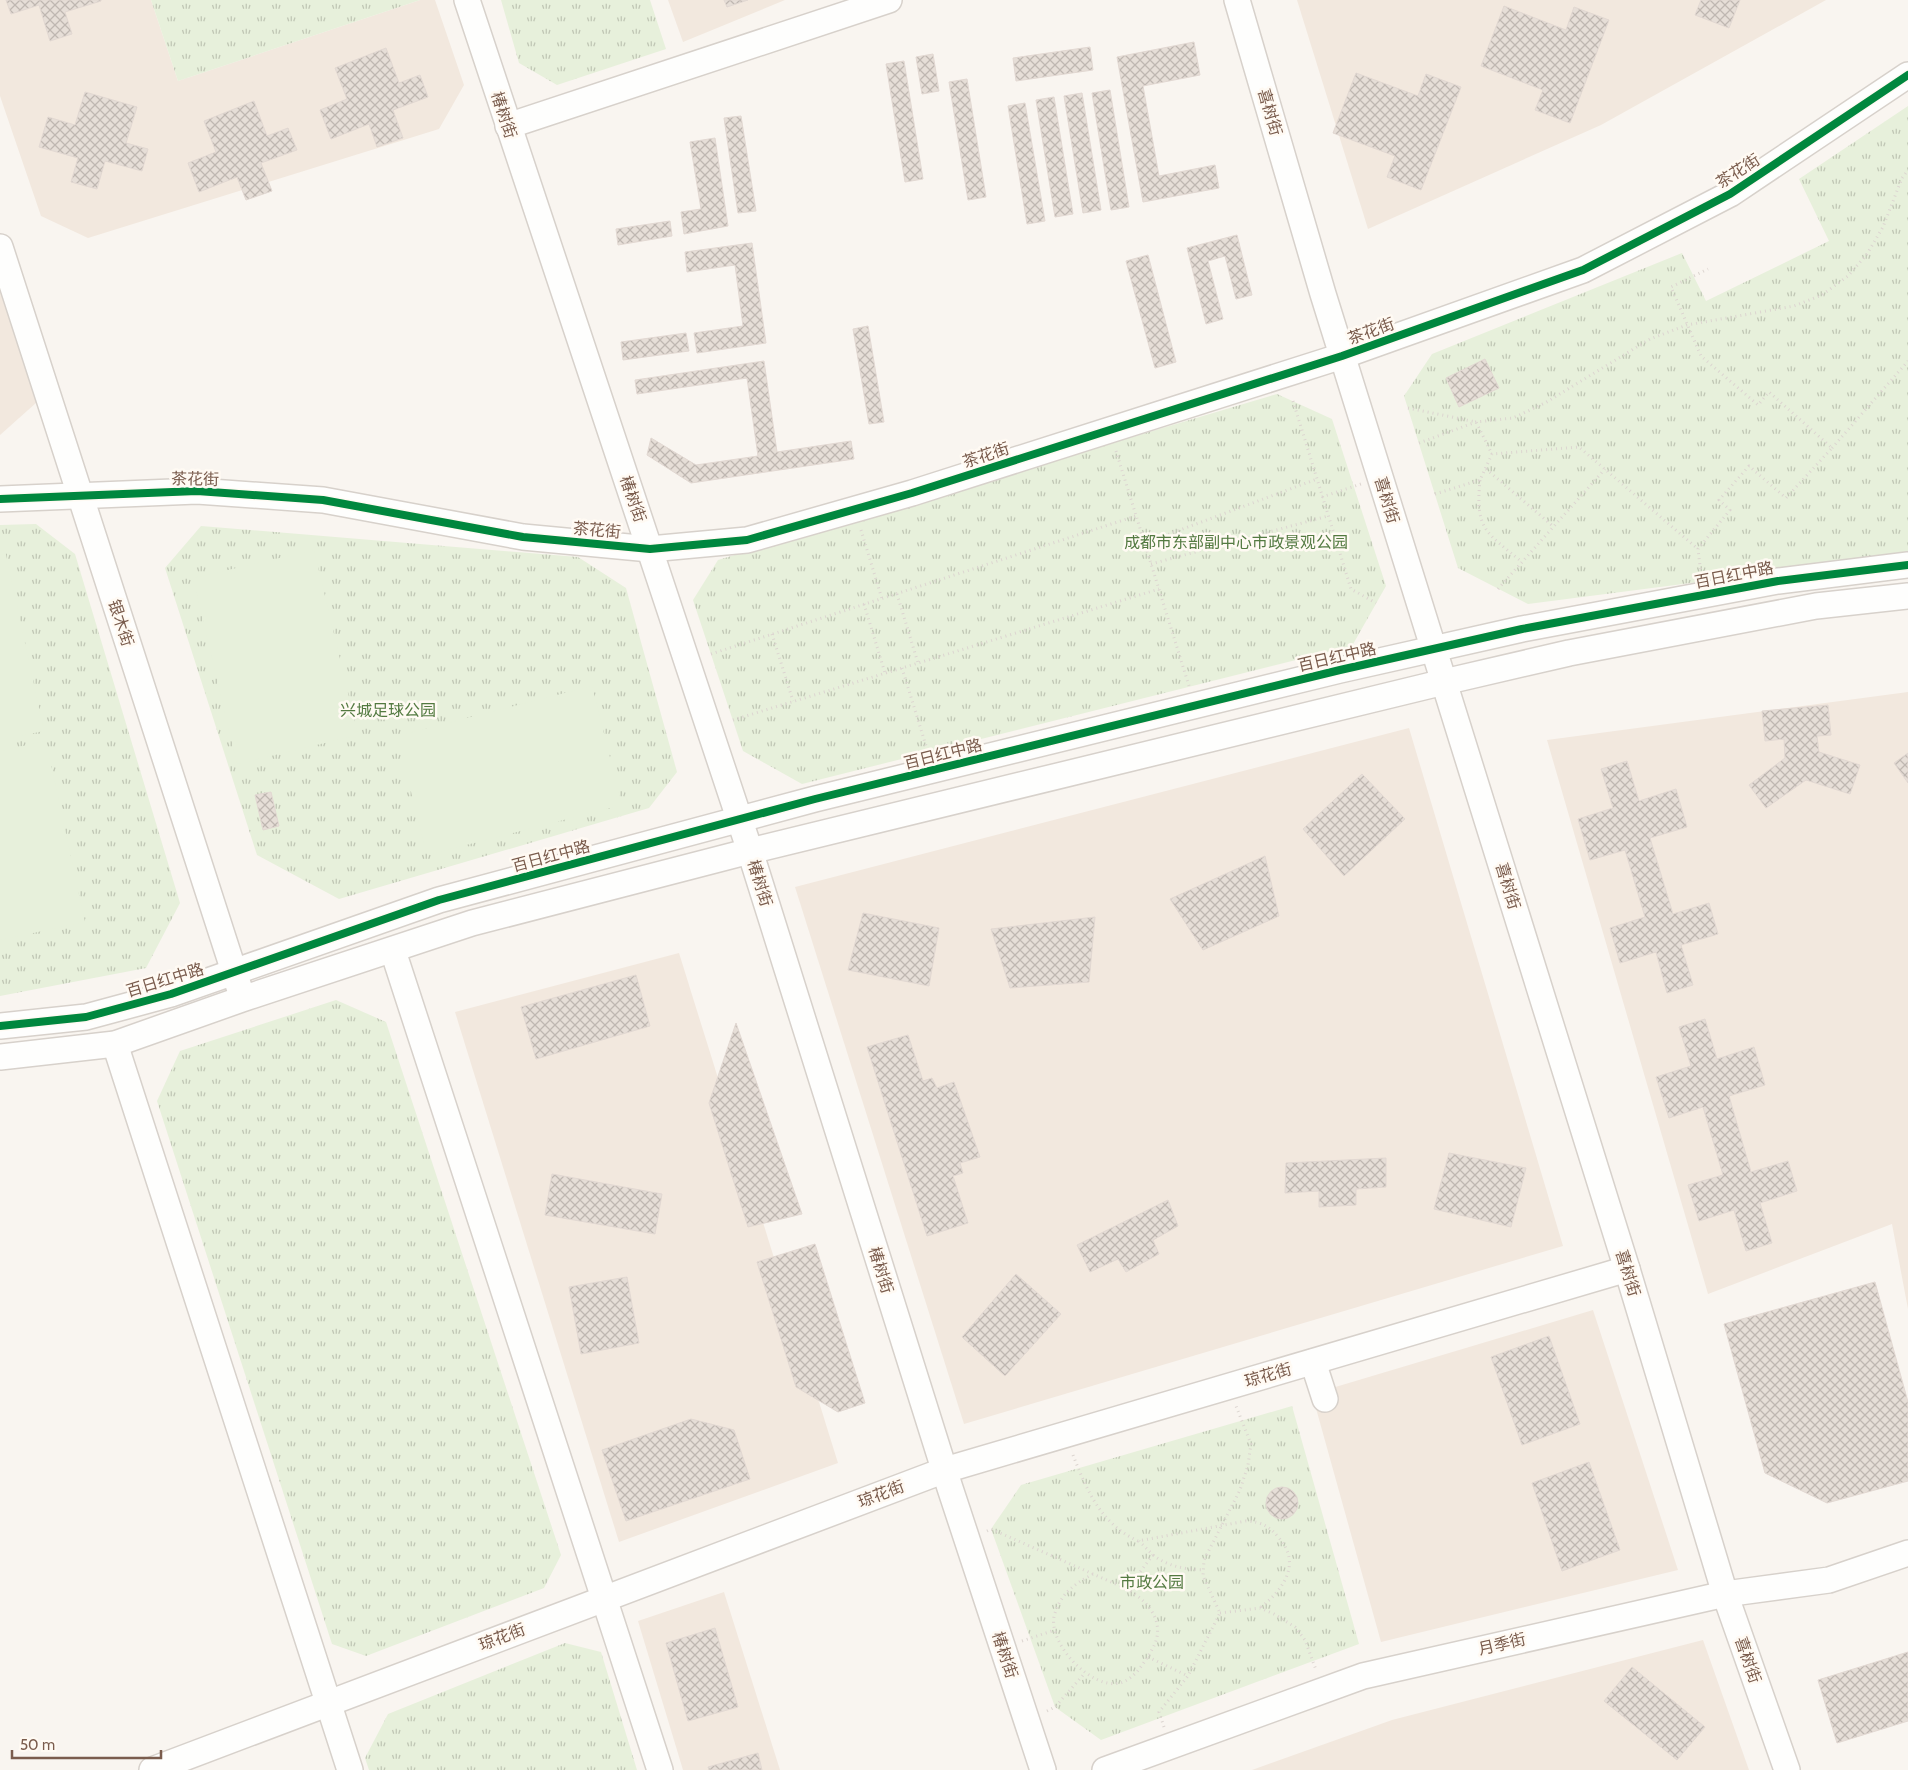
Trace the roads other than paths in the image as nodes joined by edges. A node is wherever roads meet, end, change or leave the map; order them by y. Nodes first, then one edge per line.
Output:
1 (467, 0) edge
2 (889, 0) edge
3 (1237, 0) edge
4 (1908, 74) edge
5 (508, 126) junction
6 (0, 247) edge
7 (1342, 356) junction
8 (80, 496) junction
9 (0, 499) edge
10 (650, 549) junction
11 (1908, 565) edge
12 (1908, 596) edge
13 (1434, 649) junction
14 (1444, 682) junction
15 (739, 820) junction
16 (750, 851) junction
17 (393, 951) junction
18 (234, 972) junction
19 (242, 999) junction
20 (0, 1026) edge
21 (114, 1044) junction
22 (0, 1057) edge
23 (1627, 1269) junction
24 (1313, 1362) junction
25 (1325, 1399) dead end
26 (945, 1470) junction
27 (1908, 1553) edge
28 (1725, 1594) junction
29 (604, 1599) junction
30 (329, 1703) junction
31 (152, 1770) edge
32 (350, 1770) edge
33 (660, 1770) edge
34 (1043, 1770) edge
35 (1105, 1770) edge
36 (1787, 1770) edge

1 - 5 street, 椿树街
2 - 5 street
3 - 7 street, 喜树街
4 - 7 street, 茶花街
5 - 10 street, 椿树街
6 - 8 street, 银木街
7 - 10 street, 茶花街
7 - 13 street, 喜树街
8 - 9 street, 茶花街
8 - 10 street, 茶花街
8 - 18 street, 银木街
10 - 15 street, 椿树街
11 - 13 street, 百日红中路
12 - 14 street
13 - 14 street, 喜树街
13 - 15 street, 百日红中路
14 - 16 street
14 - 23 street, 喜树街
15 - 16 street, 椿树街
15 - 18 street, 百日红中路
16 - 17 street
16 - 26 street, 椿树街
17 - 19 street
17 - 29 street
18 - 19 street, 银木街
18 - 20 street, 百日红中路
19 - 21 street
21 - 22 street
21 - 30 street
23 - 24 street, 琼花街
23 - 28 street, 喜树街
24 - 25 street
24 - 26 street, 琼花街
26 - 29 street, 琼花街
26 - 34 street, 椿树街
27 - 28 street, 月季街
28 - 35 street, 月季街
28 - 36 street, 喜树街
29 - 30 street, 琼花街
29 - 33 street
30 - 31 street, 琼花街
30 - 32 street

